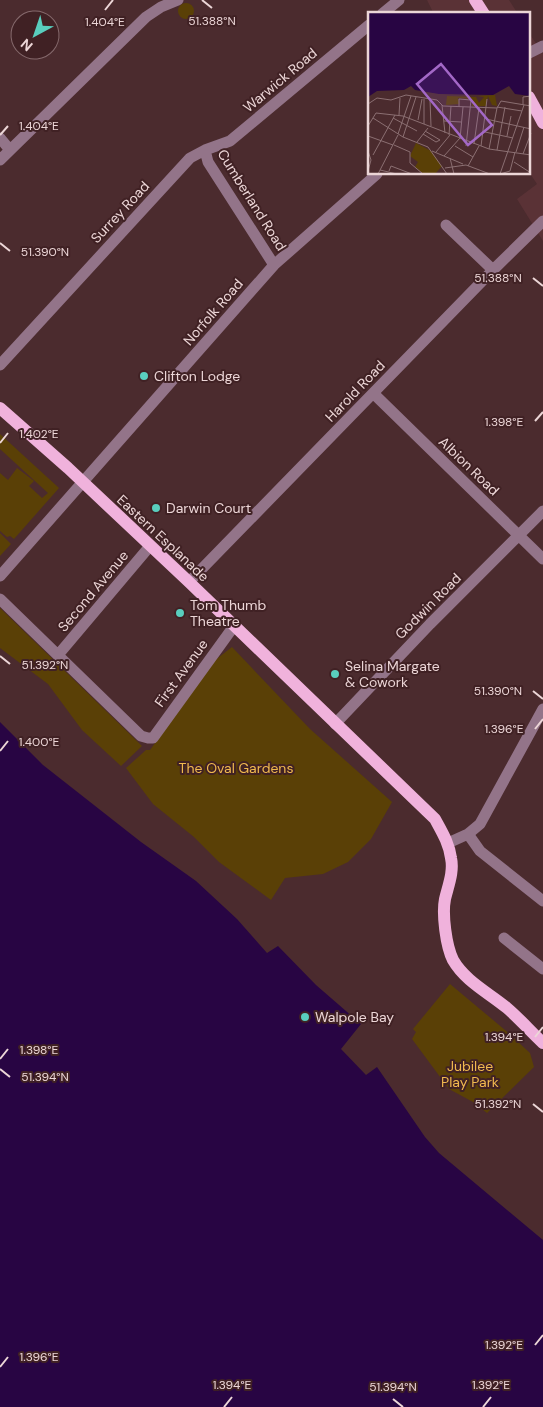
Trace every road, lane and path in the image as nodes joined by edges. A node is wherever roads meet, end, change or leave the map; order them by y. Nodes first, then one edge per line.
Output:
1 (178, 0) edge
2 (399, 0) edge
3 (475, 0) edge
4 (384, 12) edge
5 (483, 12) edge
6 (368, 26) edge
7 (543, 46) edge
8 (530, 52) edge
9 (530, 100) edge
10 (543, 123) edge
11 (0, 138) edge
12 (10, 150) junction
13 (205, 150) junction
14 (0, 160) edge
15 (376, 175) edge
16 (543, 221) edge
17 (446, 225) dead end
18 (274, 265) junction
19 (493, 270) junction
20 (0, 365) edge
21 (374, 394) junction
22 (0, 408) edge
23 (83, 483) junction
24 (543, 511) edge
25 (519, 536) junction
26 (150, 546) junction
27 (543, 559) edge
28 (0, 576) edge
29 (189, 582) junction
30 (0, 599) edge
31 (234, 626) junction
32 (58, 655) junction
33 (543, 709) edge
34 (335, 724) junction
35 (468, 834) junction
36 (448, 843) junction
37 (543, 901) edge
38 (504, 938) dead end
39 (543, 969) edge
40 (543, 1043) edge

1 - 12 street
2 - 4 street
3 - 5 main road
6 - 13 street, Warwick Road
7 - 8 street
9 - 10 main road
11 - 12 street
12 - 14 street
13 - 18 street, Cumberland Road
13 - 20 street, Surrey Road
15 - 18 street, Norfolk Road
16 - 19 street, Harold Road
17 - 19 street
18 - 23 street, Norfolk Road
19 - 21 street, Harold Road
21 - 25 street, Albion Road
21 - 29 street, Harold Road
22 - 23 main road, Eastern Esplanade
23 - 26 main road, Eastern Esplanade
23 - 28 street, Norfolk Road
24 - 25 street, Godwin Road
25 - 27 street, Albion Road
25 - 34 street, Godwin Road
26 - 29 main road, Eastern Esplanade
26 - 32 street, Second Avenue
29 - 31 main road, Eastern Esplanade
30 - 32 street
31 - 32 street, First Avenue
31 - 34 main road, Eastern Esplanade
33 - 35 street
34 - 36 main road, Eastern Esplanade
35 - 36 street
35 - 37 street
36 - 40 main road, Eastern Esplanade
38 - 39 street

